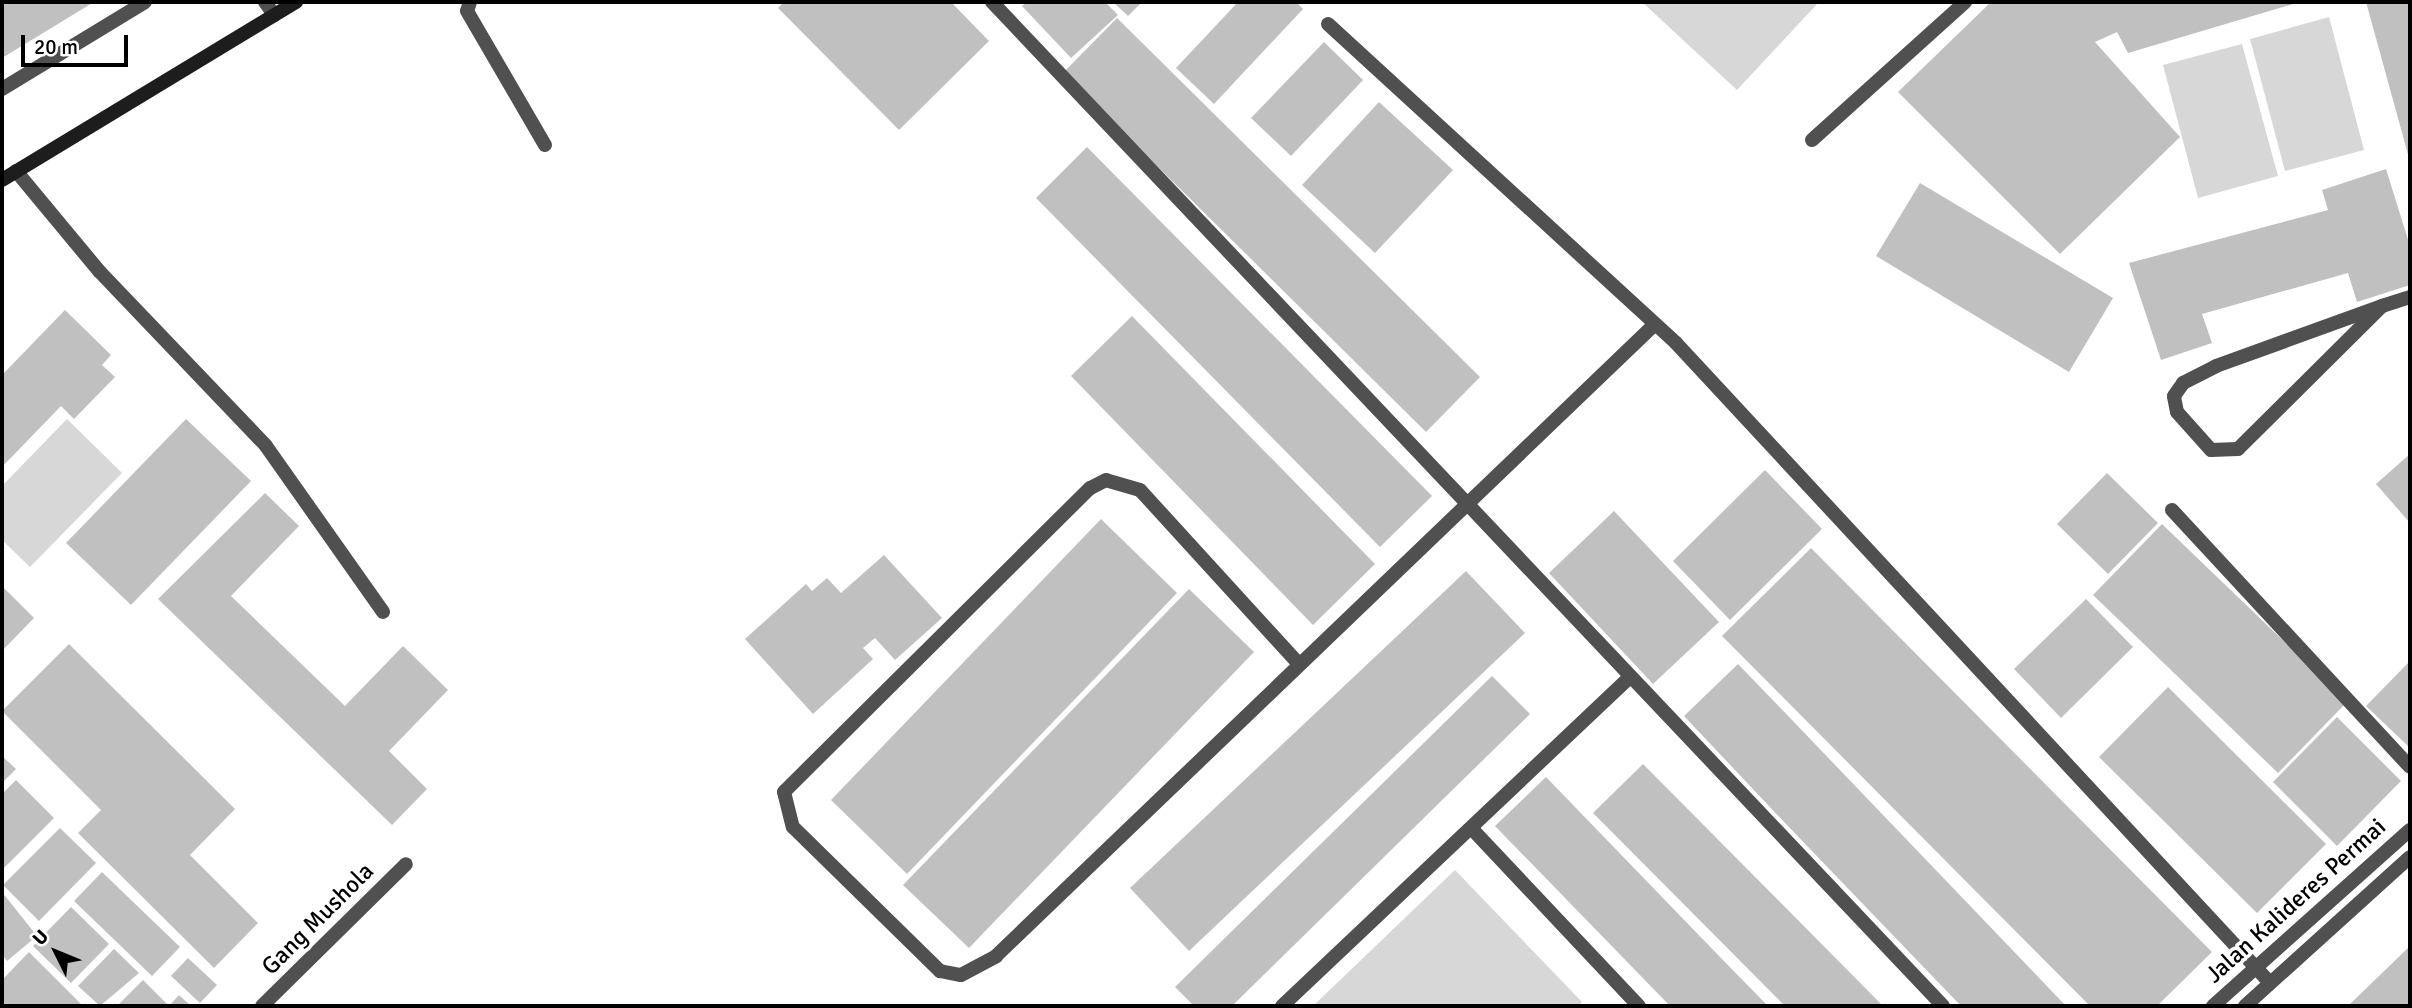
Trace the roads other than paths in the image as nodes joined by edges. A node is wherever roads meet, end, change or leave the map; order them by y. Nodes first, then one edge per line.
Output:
1 (145, 2) edge
2 (265, 2) edge
3 (296, 2) edge
4 (470, 2) edge
5 (992, 2) edge
6 (1965, 2) edge
7 (274, 15) junction
8 (1328, 24) dead end
9 (2, 89) edge
10 (1812, 140) dead end
11 (545, 145) dead end
12 (16, 171) junction
13 (2, 180) edge
14 (2410, 297) edge
15 (2382, 306) junction
16 (1653, 326) junction
17 (1468, 504) junction
18 (2172, 510) dead end
19 (383, 612) dead end
20 (1298, 663) junction
21 (1630, 677) junction
22 (2410, 767) edge
23 (1473, 830) junction
24 (2410, 830) edge
25 (2410, 857) edge
26 (406, 864) dead end
27 (2255, 967) junction
28 (2270, 983) junction
29 (262, 1006) edge
30 (1282, 1006) edge
31 (1639, 1006) edge
32 (1942, 1006) edge
33 (2213, 1006) edge
34 (2245, 1006) edge

1 - 9 street
2 - 7 street
3 - 7 main road
4 - 11 street
5 - 17 street
6 - 10 street
7 - 12 main road
8 - 16 street
12 - 13 main road
12 - 19 street
14 - 15 street
15 - 15 street
16 - 17 street
16 - 27 street
17 - 20 street
17 - 21 street
18 - 22 street
20 - 20 street
21 - 23 street
21 - 32 street
23 - 30 street
23 - 31 street
24 - 27 street, Jalan Kalideres Permai
25 - 28 street, Jalan Kalideres Permai
26 - 29 street, Gang Mushola
27 - 28 street
27 - 33 street, Jalan Kalideres Permai
28 - 34 street, Jalan Kalideres Permai

